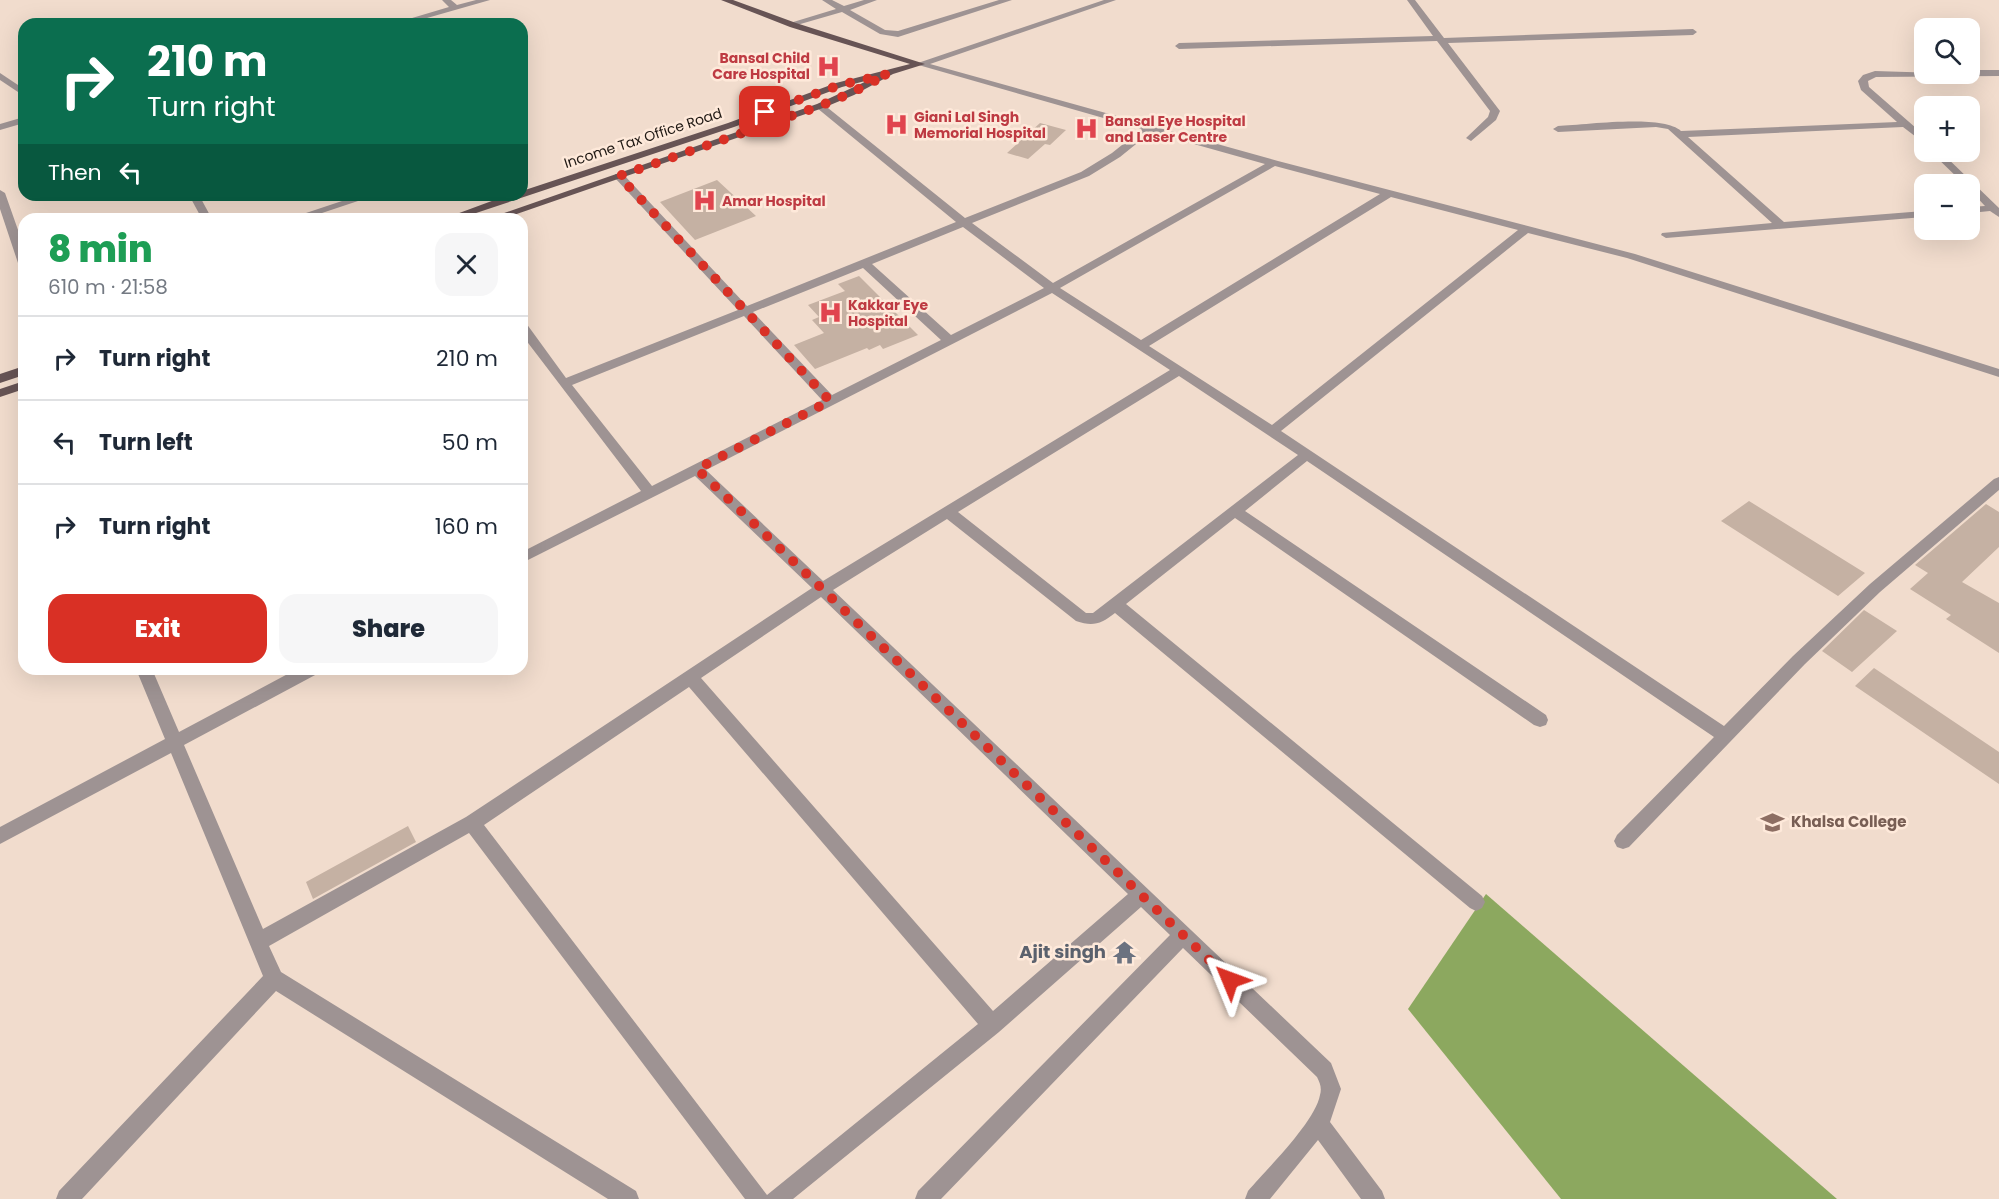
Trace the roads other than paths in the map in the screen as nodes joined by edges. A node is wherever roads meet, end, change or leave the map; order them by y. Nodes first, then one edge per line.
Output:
1 (446, 0) edge
2 (486, 0) edge
3 (725, 0) edge
4 (826, 0) edge
5 (873, 0) edge
6 (1008, 0) edge
7 (1112, 0) edge
8 (1411, 0) edge
9 (455, 8) junction
10 (843, 9) junction
11 (418, 18) edge
12 (793, 25) junction
13 (1693, 32) dead end
14 (1441, 39) junction
15 (1179, 46) dead end
16 (921, 64) junction
17 (1999, 73) edge
18 (888, 74) junction
19 (1914, 74) edge
20 (1980, 74) edge
21 (0, 76) edge
22 (18, 89) edge
23 (820, 106) junction
24 (18, 122) edge
25 (1908, 124) junction
26 (0, 127) edge
27 (1149, 128) junction
28 (1558, 129) dead end
29 (1914, 130) edge
30 (1679, 134) junction
31 (1471, 138) dead end
32 (1946, 162) edge
33 (1274, 163) junction
34 (1958, 174) edge
35 (619, 176) junction
36 (528, 191) edge
37 (1389, 193) junction
38 (1980, 196) edge
39 (1, 201) edge
40 (352, 201) edge
41 (500, 201) edge
42 (1980, 210) edge
43 (1996, 211) edge
44 (312, 213) edge
45 (465, 213) edge
46 (510, 213) edge
47 (1914, 215) edge
48 (963, 222) junction
49 (1782, 226) junction
50 (1527, 228) junction
51 (1666, 235) dead end
52 (18, 247) edge
53 (863, 262) junction
54 (1052, 288) junction
55 (744, 310) junction
56 (528, 334) edge
57 (949, 340) junction
58 (1140, 346) junction
59 (1178, 371) junction
60 (18, 372) edge
61 (1999, 373) edge
62 (0, 379) edge
63 (564, 384) junction
64 (18, 387) edge
65 (0, 393) edge
66 (830, 401) junction
67 (1272, 431) junction
68 (1306, 455) junction
69 (697, 469) junction
70 (1999, 482) edge
71 (650, 493) junction
72 (1236, 511) junction
73 (948, 512) junction
74 (528, 555) edge
75 (822, 589) junction
76 (1115, 604) junction
77 (146, 675) edge
78 (300, 675) edge
79 (690, 677) junction
80 (1540, 720) dead end
81 (1724, 735) junction
82 (174, 742) junction
83 (472, 823) junction
84 (0, 836) edge
85 (1623, 841) dead end
86 (1141, 895) junction
87 (1476, 902) dead end
88 (1183, 935) junction
89 (258, 942) junction
90 (273, 979) junction
91 (992, 1025) junction
92 (1317, 1122) junction
93 (67, 1199) edge
94 (628, 1199) edge
95 (758, 1199) edge
96 (776, 1199) edge
97 (926, 1199) edge
98 (1256, 1199) edge
99 (1374, 1199) edge

1 - 9 street
2 - 9 street
3 - 12 main road
4 - 10 street
5 - 10 street
6 - 10 street
7 - 16 street
8 - 14 street
9 - 11 street
10 - 12 street
12 - 16 main road
13 - 14 street
14 - 15 street
14 - 31 street
16 - 18 main road, Income Tax Office Road
16 - 27 street
17 - 20 street
18 - 23 main road
18 - 36 main road, Income Tax Office Road
19 - 25 street
21 - 22 street
23 - 35 main road
23 - 48 street
24 - 26 street
25 - 29 street
25 - 30 street
27 - 33 street
27 - 48 street
28 - 30 street
30 - 49 street
32 - 34 street
33 - 37 street
33 - 54 street
35 - 46 main road
35 - 55 street
37 - 50 street
37 - 58 street
38 - 43 street
39 - 52 street
40 - 44 street
41 - 45 main road, Income Tax Office Road
42 - 43 street
47 - 49 street
48 - 53 street
48 - 54 street
49 - 51 street
50 - 61 street
50 - 67 street
53 - 55 street
53 - 57 street
54 - 57 street
54 - 58 street
55 - 63 street
55 - 66 street
56 - 63 street
57 - 66 street
58 - 59 street
59 - 67 street
59 - 73 street
60 - 62 main road
63 - 71 street
64 - 65 main road
66 - 69 street
67 - 68 street
68 - 72 street
68 - 81 street
69 - 71 street
69 - 75 street
70 - 81 street
71 - 74 street
72 - 76 street
72 - 80 street
73 - 75 street
73 - 76 street
75 - 79 street
75 - 86 street
76 - 87 street
77 - 82 street
78 - 82 street
79 - 83 street
79 - 91 street
81 - 85 street
82 - 84 street
82 - 89 street
83 - 89 street
83 - 95 street
86 - 88 street
86 - 91 street
88 - 92 street
88 - 97 street
89 - 90 street
90 - 93 street
90 - 94 street
91 - 96 street
92 - 98 street
92 - 99 street

